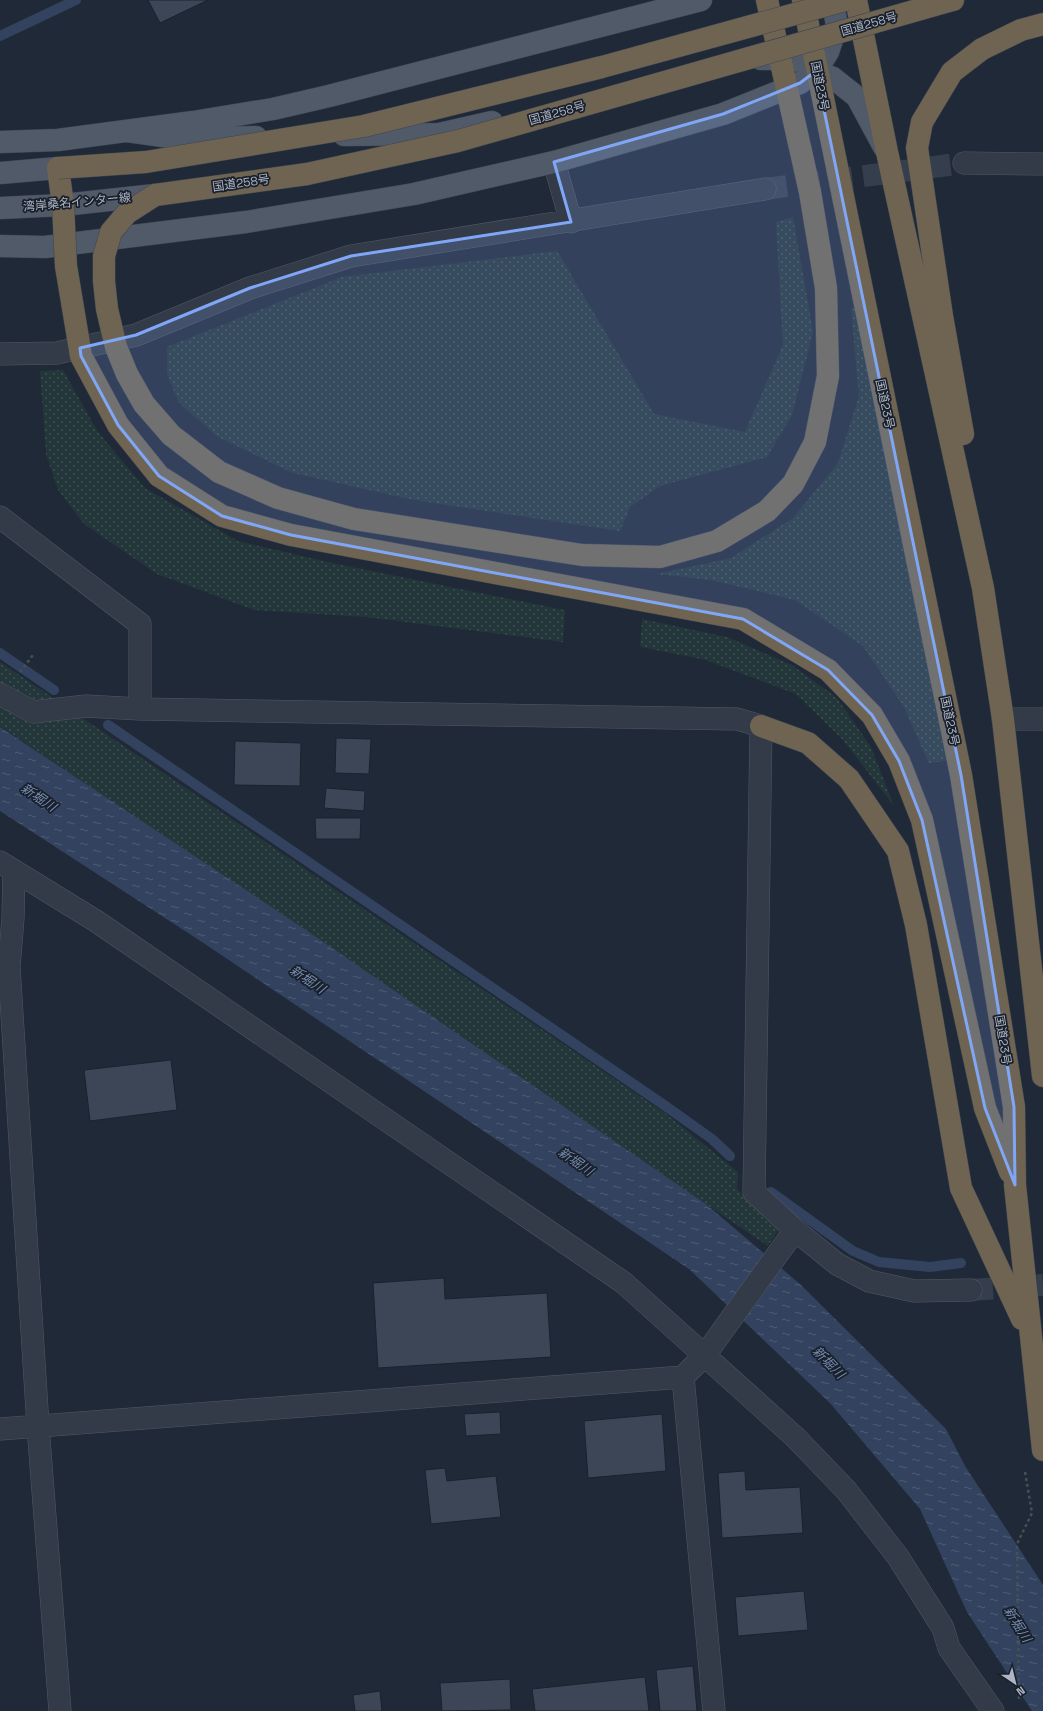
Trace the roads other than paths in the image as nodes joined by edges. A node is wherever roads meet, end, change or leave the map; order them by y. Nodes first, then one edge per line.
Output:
1 (701, 0) edge
2 (767, 0) edge
3 (803, 0) edge
4 (832, 0) edge
5 (846, 0) edge
6 (856, 0) edge
7 (944, 2) edge
8 (1043, 24) edge
9 (781, 59) junction
10 (816, 71) junction
11 (787, 89) junction
12 (128, 131) junction
13 (0, 142) edge
14 (887, 152) junction
15 (554, 162) junction
16 (964, 163) tunnel mouth
17 (1043, 164) edge
18 (58, 168) junction
19 (0, 173) edge
20 (765, 189) tunnel mouth
21 (155, 195) junction
22 (63, 205) junction
23 (0, 208) edge
24 (571, 222) junction
25 (0, 246) edge
26 (0, 354) edge
27 (0, 517) edge
28 (983, 588) junction
29 (0, 694) edge
30 (140, 709) junction
31 (1003, 719) junction
32 (1043, 719) edge
33 (761, 726) junction
34 (7, 866) edge
35 (4, 967) edge
36 (1043, 1076) edge
37 (1015, 1184) junction
38 (788, 1238) junction
39 (971, 1290) tunnel mouth
40 (1030, 1334) junction
41 (705, 1355) junction
42 (683, 1377) junction
43 (38, 1426) junction
44 (0, 1429) edge
45 (1043, 1450) edge
46 (60, 1711) edge
47 (714, 1711) edge
48 (993, 1711) edge

1 - 12 main road
2 - 9 highway
3 - 10 highway, 国道23号
4 - 10 main road
5 - 18 highway, bridge
6 - 14 highway
7 - 21 highway, 国道258号, bridge
8 - 28 highway
9 - 10 main road
9 - 11 highway
9 - 12 main road
10 - 11 main road
10 - 14 main road
10 - 37 highway, 国道23号
11 - 15 main road
11 - 21 highway, bridge
12 - 13 main road
14 - 28 highway
15 - 24 street
15 - 25 main road
16 - 17 street
18 - 19 main road
18 - 22 highway
20 - 24 street
21 - 22 main road, 湾岸桑名インター線
22 - 23 main road, 湾岸桑名インター線
22 - 37 highway, bridge
24 - 26 street
27 - 30 street
28 - 31 highway
29 - 30 street
30 - 33 street
31 - 32 street
31 - 36 highway
33 - 38 street
33 - 40 highway
34 - 35 street
34 - 41 street
35 - 43 street
37 - 40 highway, 国道23号
38 - 39 street
38 - 41 street
40 - 45 highway, 国道23号
41 - 42 street
41 - 48 street
42 - 43 street
42 - 47 street
43 - 44 street
43 - 46 street

